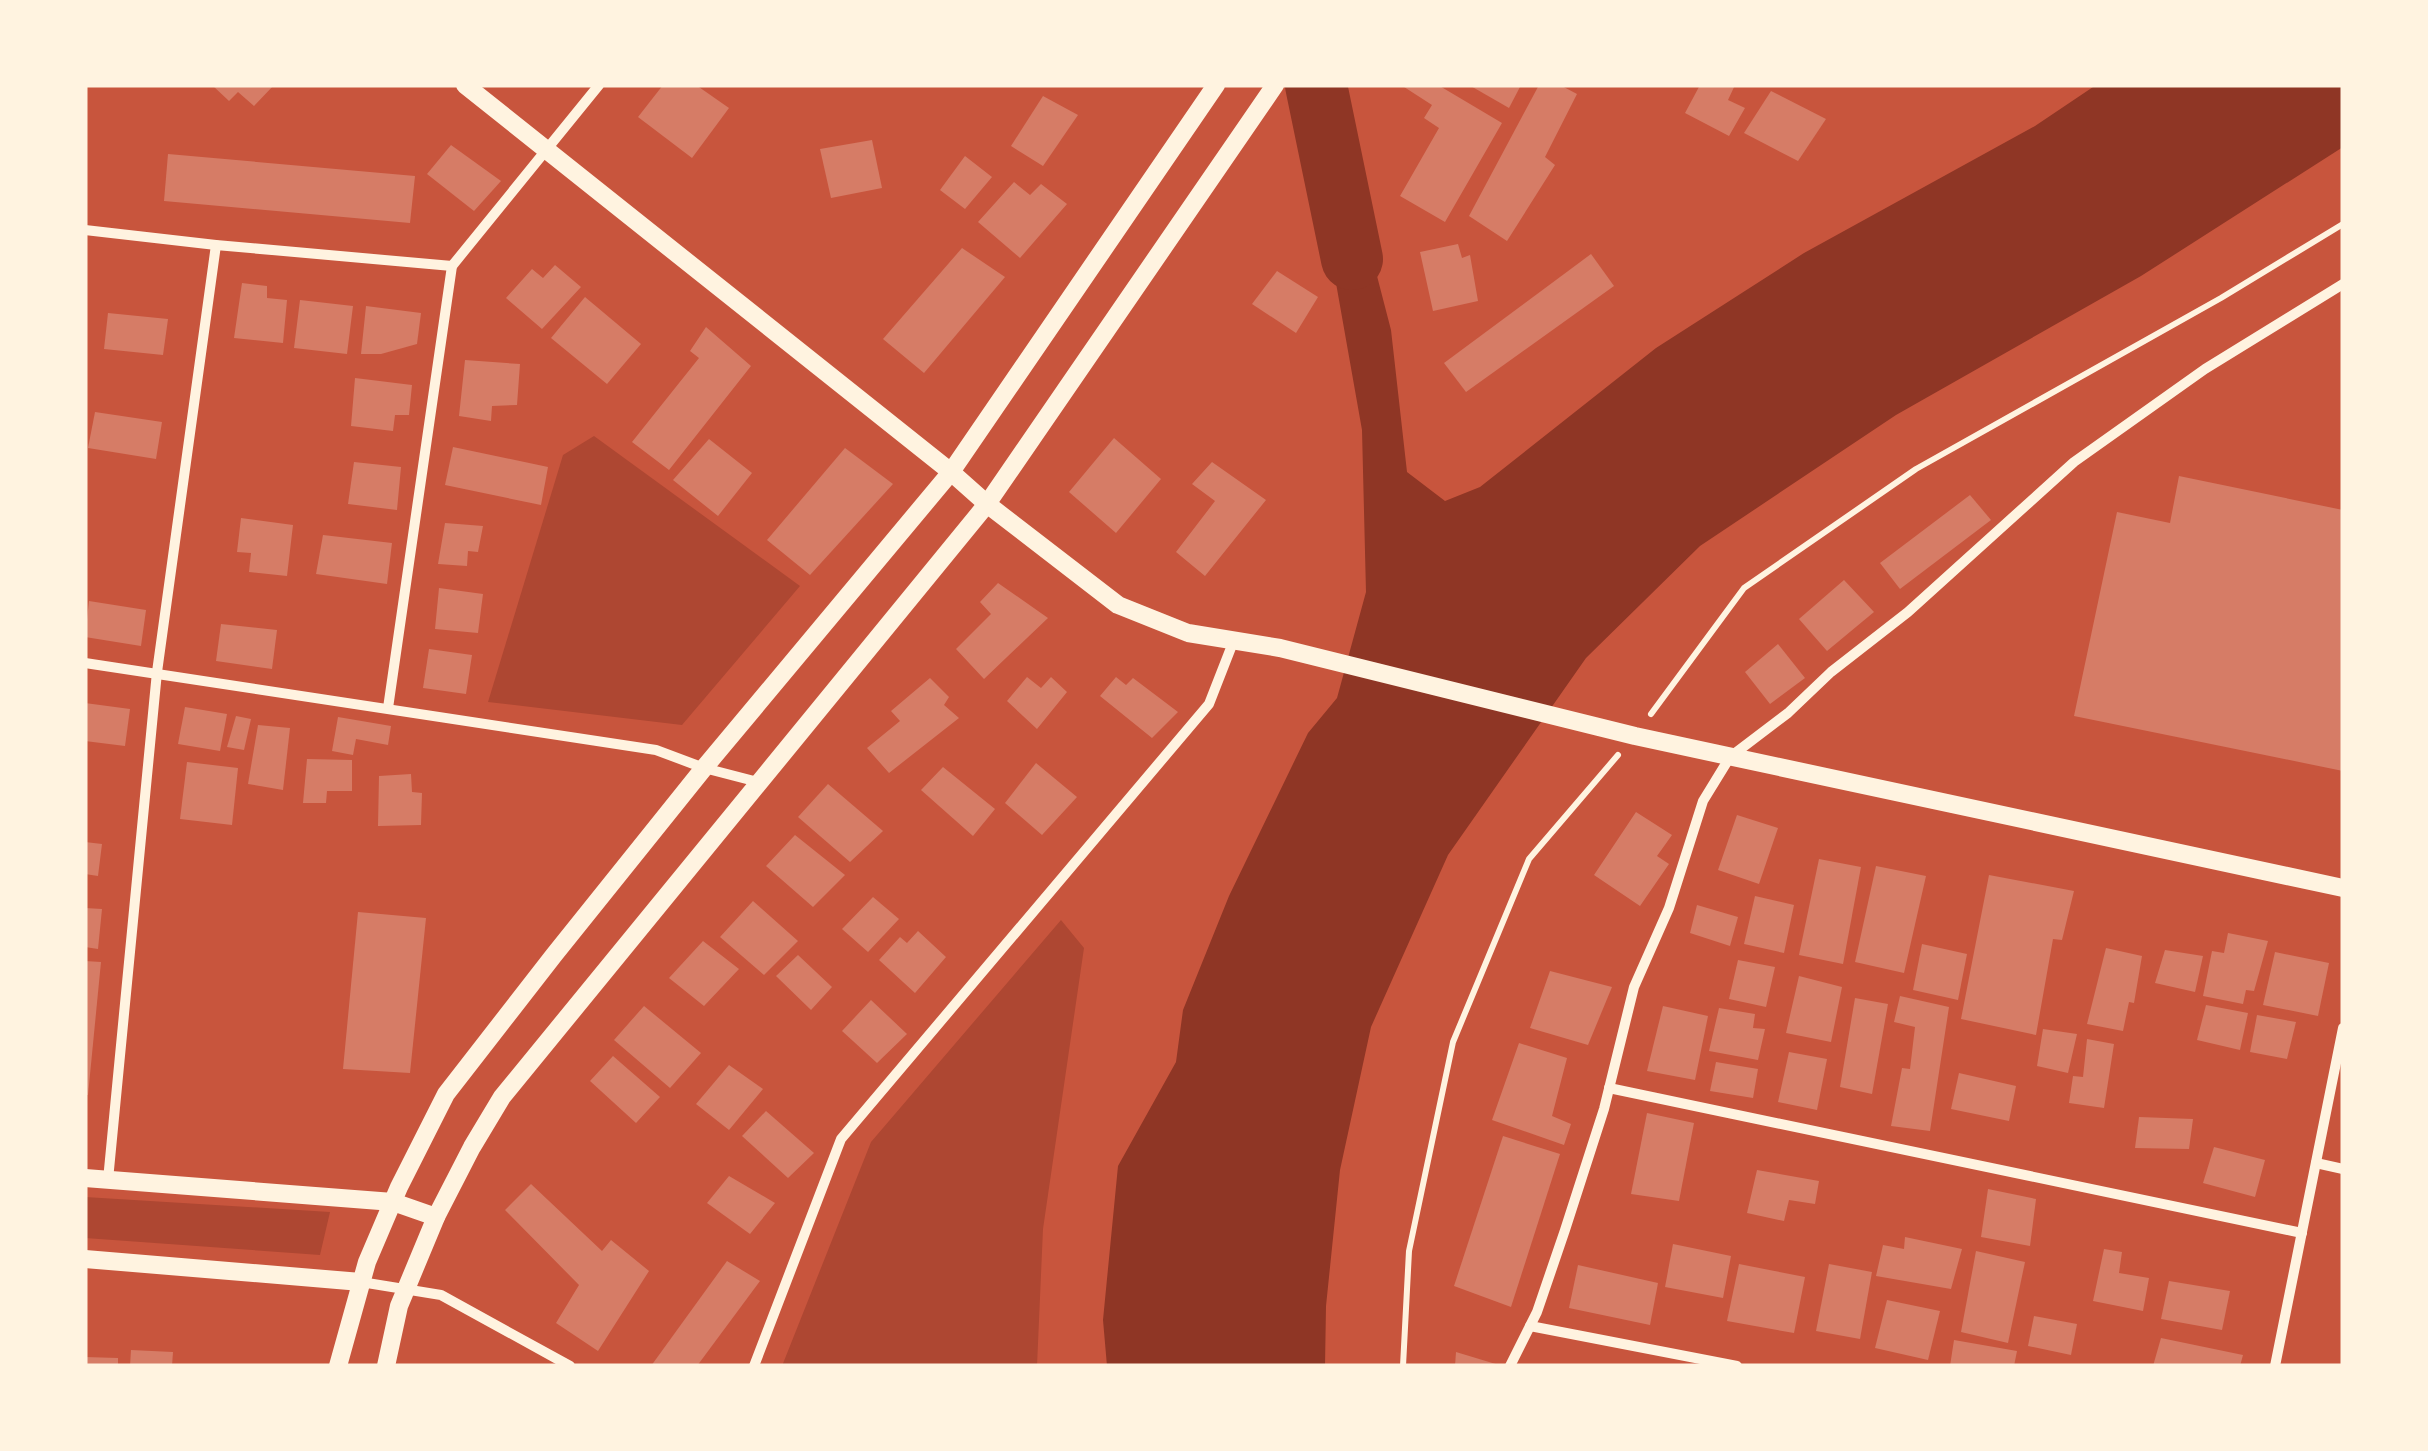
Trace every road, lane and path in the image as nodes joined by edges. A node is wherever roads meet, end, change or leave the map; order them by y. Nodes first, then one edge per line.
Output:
1 (466, 85) edge
2 (599, 85) edge
3 (1216, 85) edge
4 (1275, 85) edge
5 (546, 150) junction
6 (85, 230) edge
7 (216, 245) junction
8 (452, 266) junction
9 (2343, 284) edge
10 (951, 472) junction
11 (986, 504) junction
12 (1234, 640) junction
13 (85, 662) edge
14 (157, 672) junction
15 (388, 708) junction
16 (1730, 756) junction
17 (704, 768) junction
18 (758, 782) junction
19 (2343, 888) edge
20 (2343, 1028) edge
21 (1608, 1088) junction
22 (2316, 1163) junction
23 (2343, 1169) edge
24 (85, 1178) edge
25 (108, 1180) junction
26 (392, 1202) junction
27 (436, 1217) junction
28 (2302, 1233) junction
29 (85, 1259) edge
30 (361, 1282) junction
31 (405, 1291) junction
32 (1530, 1326) junction
33 (338, 1366) edge
34 (386, 1366) edge
35 (570, 1366) edge
36 (754, 1366) edge
37 (1510, 1366) edge
38 (1737, 1366) edge
39 (2275, 1366) edge

1 - 5 street
2 - 5 street
3 - 10 street
4 - 11 street
5 - 8 street
5 - 10 street
6 - 7 street
7 - 8 street
7 - 14 street
8 - 15 street
9 - 16 street
10 - 11 street
10 - 17 street
11 - 12 street
11 - 18 street
12 - 16 street
12 - 36 street
13 - 14 street
14 - 15 street
14 - 25 street
15 - 17 street
16 - 19 street
16 - 21 street
17 - 18 street
17 - 26 street
18 - 27 street
20 - 22 street
21 - 28 street
21 - 32 street
22 - 23 street
22 - 28 street
24 - 25 street
25 - 26 street
26 - 27 street
26 - 30 street
27 - 31 street
28 - 39 street
29 - 30 street
30 - 31 street
30 - 33 street
31 - 34 street
31 - 35 street
32 - 37 street
32 - 38 street

